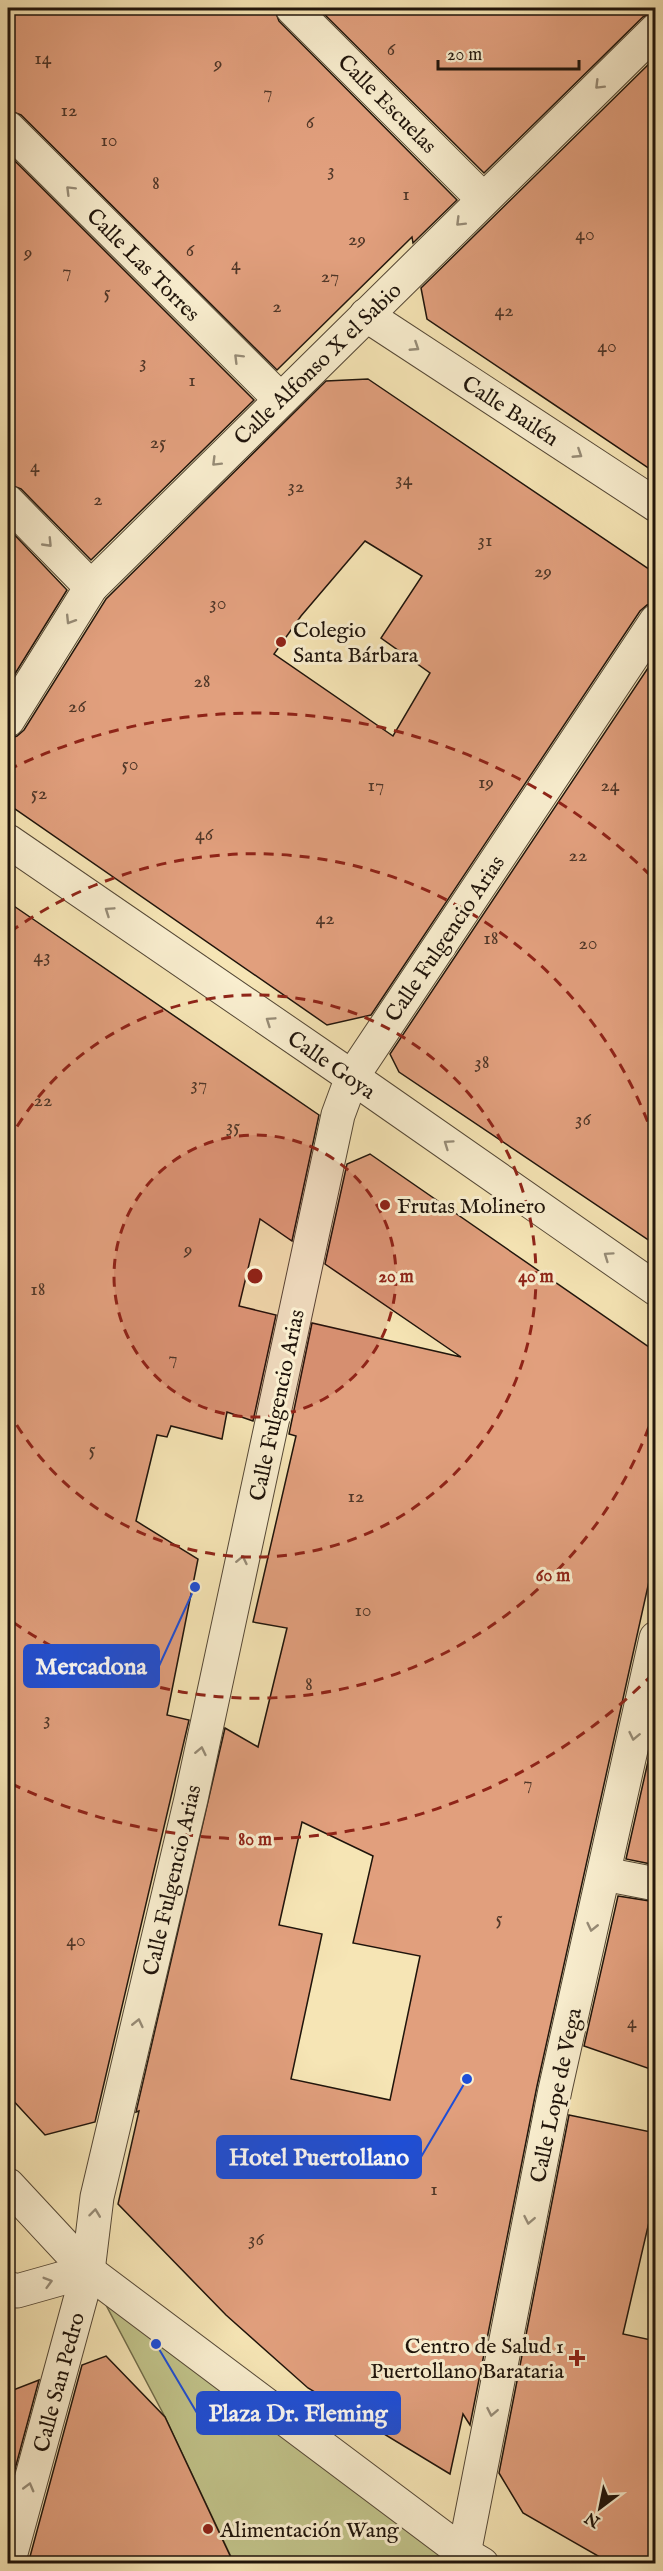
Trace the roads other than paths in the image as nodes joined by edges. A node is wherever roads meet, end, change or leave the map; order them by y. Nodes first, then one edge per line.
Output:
1 (292, 8) edge
2 (656, 30) edge
3 (8, 128) edge
4 (483, 199) junction
5 (366, 315) junction
6 (280, 399) junction
7 (8, 502) edge
8 (656, 505) edge
9 (91, 587) junction
10 (656, 621) edge
11 (8, 720) edge
12 (8, 841) edge
13 (351, 1077) junction
14 (656, 1289) edge
15 (656, 1638) edge
16 (604, 1874) junction
17 (656, 1884) edge
18 (8, 2184) edge
19 (88, 2271) junction
20 (8, 2288) edge
21 (469, 2560) edge
22 (8, 2564) edge

1 - 4 street, Calle Escuelas
2 -> 4 street, Calle Alfonso X el Sabio
6 -> 3 street, Calle Las Torres
4 -> 5 street, Calle Alfonso X el Sabio
5 - 6 street, Calle Alfonso X el Sabio
5 -> 8 street, Calle Bailén
6 -> 9 street, Calle Alfonso X el Sabio
7 -> 9 street
9 -> 11 street, Calle Alfonso X el Sabio
10 - 13 street, Calle Fulgencio Arias
13 -> 12 street, Calle Goya
14 -> 13 street, Calle Goya
19 -> 13 street, Calle Fulgencio Arias
15 -> 16 street, Calle Lope de Vega
16 - 17 street
16 -> 21 street, Calle Lope de Vega
18 - 19 street
20 -> 19 street
19 - 21 street
22 -> 19 street, Calle San Pedro

